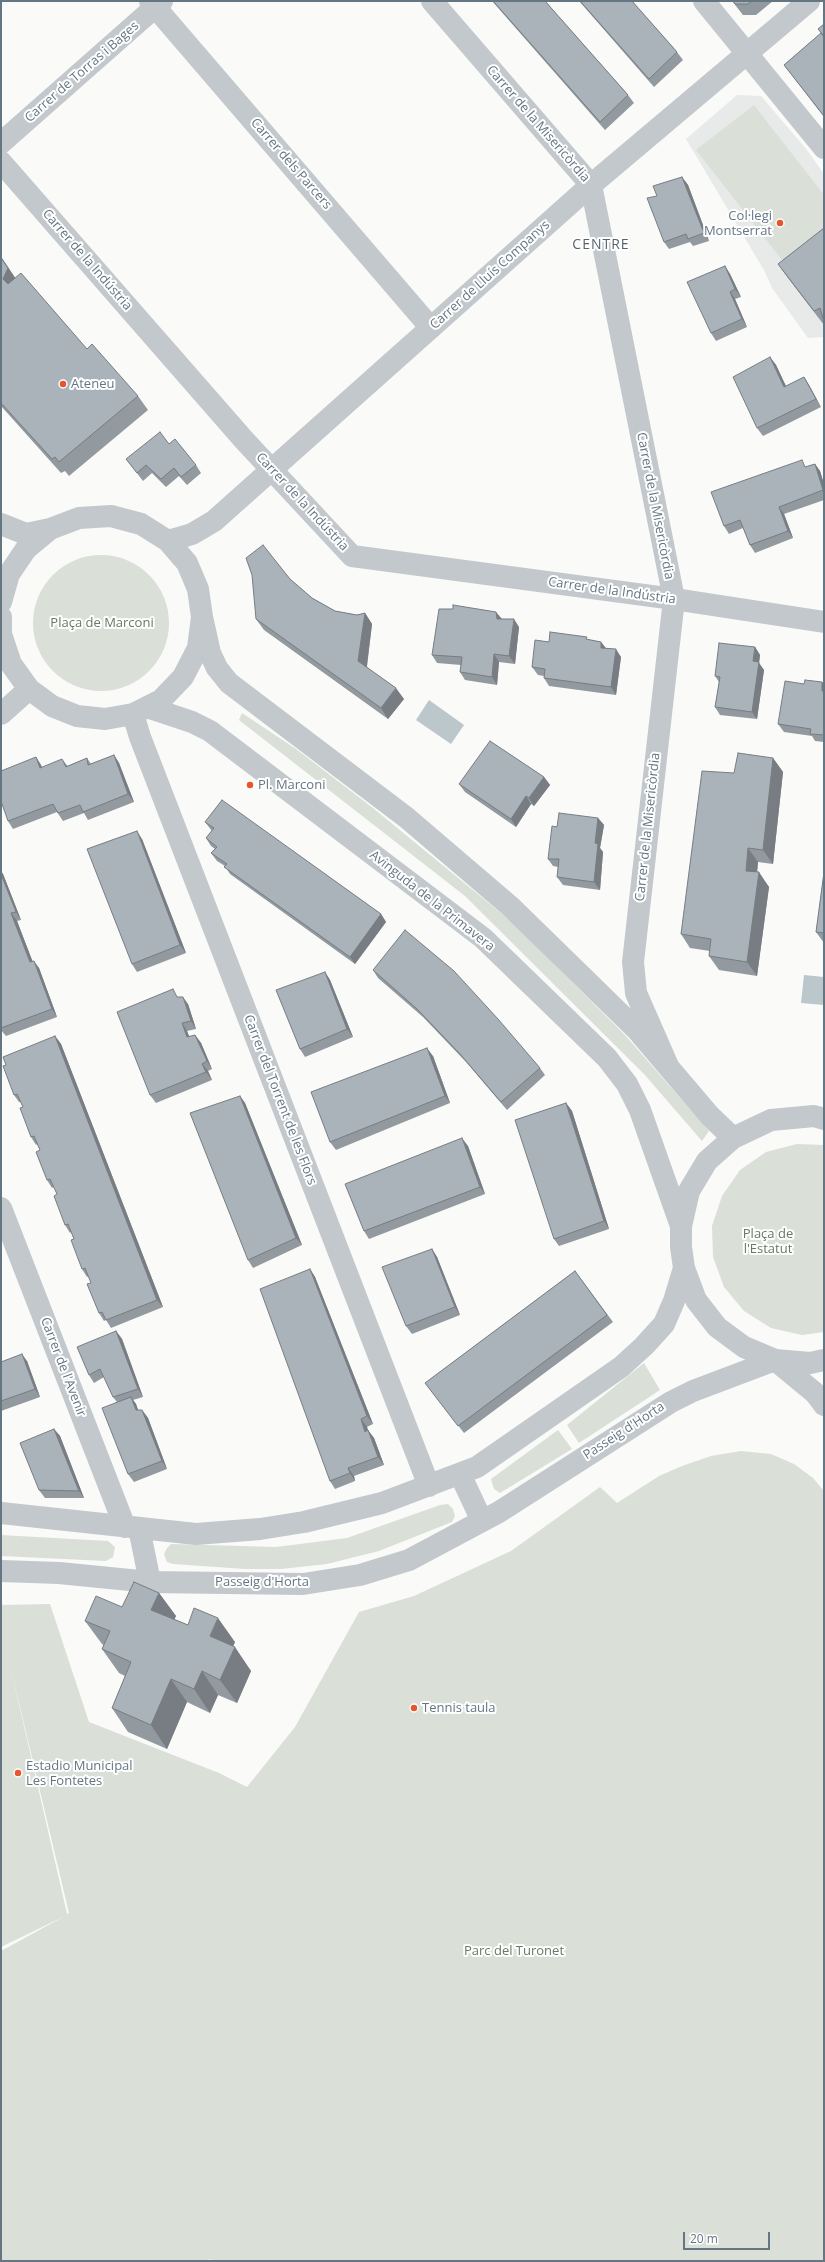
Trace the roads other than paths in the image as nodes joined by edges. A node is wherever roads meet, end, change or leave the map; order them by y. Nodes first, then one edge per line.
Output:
1 (432, 1) edge
2 (704, 1) edge
3 (810, 1) edge
4 (156, 3) edge
5 (748, 53) junction
6 (1, 143) edge
7 (824, 148) edge
8 (1, 162) edge
9 (591, 185) junction
10 (431, 328) junction
11 (272, 470) junction
12 (1, 524) edge
13 (50, 529) junction
14 (168, 541) junction
15 (674, 599) junction
16 (1, 602) edge
17 (1, 617) edge
18 (202, 617) junction
19 (824, 622) edge
20 (29, 689) junction
21 (140, 710) junction
22 (1, 714) edge
23 (668, 1066) junction
24 (824, 1119) edge
25 (733, 1138) junction
26 (1, 1208) edge
27 (681, 1226) junction
28 (684, 1268) junction
29 (775, 1360) junction
30 (824, 1360) edge
31 (824, 1406) edge
32 (460, 1474) junction
33 (429, 1486) junction
34 (1, 1513) edge
35 (482, 1521) junction
36 (132, 1527) junction
37 (1, 1571) edge
38 (150, 1582) junction

1 - 9 street, Carrer de la Misericòrdia
2 - 5 street
3 - 5 street, Carrer de Lluís Companys
4 - 6 street, Carrer de Torras i Bages
4 - 10 street, Carrer dels Parcers
5 - 7 street
5 - 9 street, Carrer de Lluís Companys
8 - 11 street, Carrer de la Indústria
9 - 10 street, Carrer de Lluís Companys
9 - 15 street, Carrer de la Misericòrdia
10 - 11 street, Carrer de Lluís Companys
11 - 14 street, Carrer de Lluís Companys
11 - 15 street, Carrer de la Indústria
12 - 13 street
13 - 14 street
13 - 16 street
14 - 18 street
15 - 19 street, Carrer de la Indústria
15 - 23 street, Carrer de la Misericòrdia
17 - 20 street
18 - 21 street
18 - 23 street
20 - 21 street
20 - 22 street
21 - 27 street, Avinguda de la Primavera
21 - 33 street, Carrer del Torrent de les Flors
23 - 25 street
24 - 25 street
25 - 27 street
26 - 36 street, Carrer de l'Avenir
27 - 28 street
28 - 29 street
28 - 32 street
29 - 30 street
29 - 31 street
29 - 35 street, Passeig d'Horta
32 - 33 street
32 - 35 street
33 - 36 street
34 - 36 street
35 - 38 street, Passeig d'Horta
36 - 38 street
37 - 38 street, Passeig d'Horta

